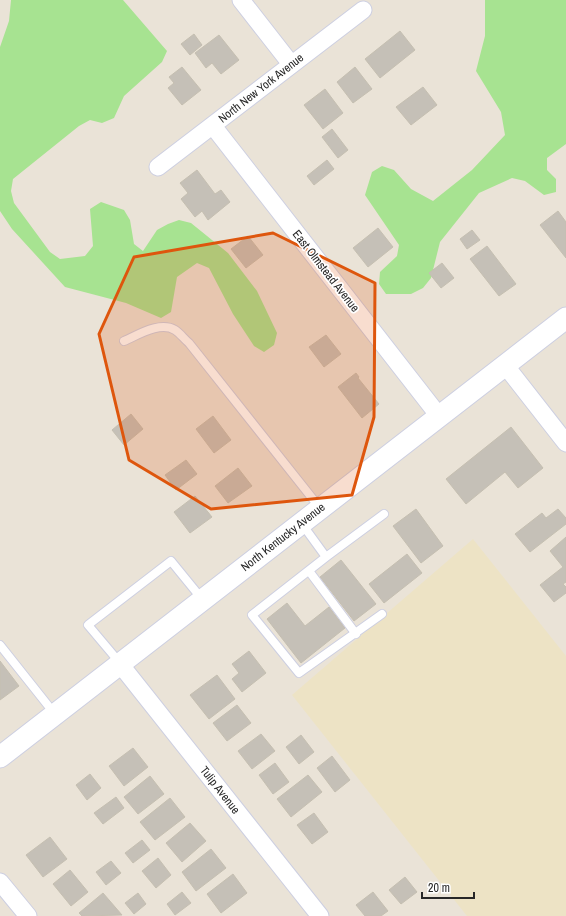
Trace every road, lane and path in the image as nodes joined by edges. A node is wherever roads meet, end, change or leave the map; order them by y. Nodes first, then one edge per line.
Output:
1 (241, 0) edge
2 (363, 10) dead end
3 (291, 64) junction
4 (213, 126) junction
5 (158, 167) dead end
6 (566, 318) edge
7 (124, 341) dead end
8 (505, 365) junction
9 (439, 416) junction
10 (566, 443) edge
11 (320, 508) junction
12 (384, 514) dead end
13 (301, 523) junction
14 (326, 557) junction
15 (308, 571) junction
16 (202, 600) junction
17 (382, 614) dead end
18 (356, 634) junction
19 (0, 645) edge
20 (120, 664) junction
21 (55, 714) junction
22 (0, 757) edge
23 (0, 882) edge
24 (28, 916) edge
25 (320, 916) edge

1 - 3 street
2 - 3 street, North New York Avenue
3 - 4 street, North New York Avenue
4 - 5 street, North New York Avenue
4 - 9 street, East Olmstead Avenue
6 - 8 street, North Kentucky Avenue
7 - 11 lane
8 - 9 street, North Kentucky Avenue
8 - 10 street
9 - 11 street, North Kentucky Avenue
11 - 13 street, North Kentucky Avenue
12 - 14 lane
13 - 14 lane
13 - 16 street, North Kentucky Avenue
14 - 15 lane
15 - 18 lane
15 - 18 lane
16 - 20 street, North Kentucky Avenue
16 - 20 lane
17 - 18 lane
19 - 21 lane
20 - 21 street, North Kentucky Avenue
20 - 25 street, Tulip Avenue
21 - 22 street, North Kentucky Avenue
23 - 24 street

